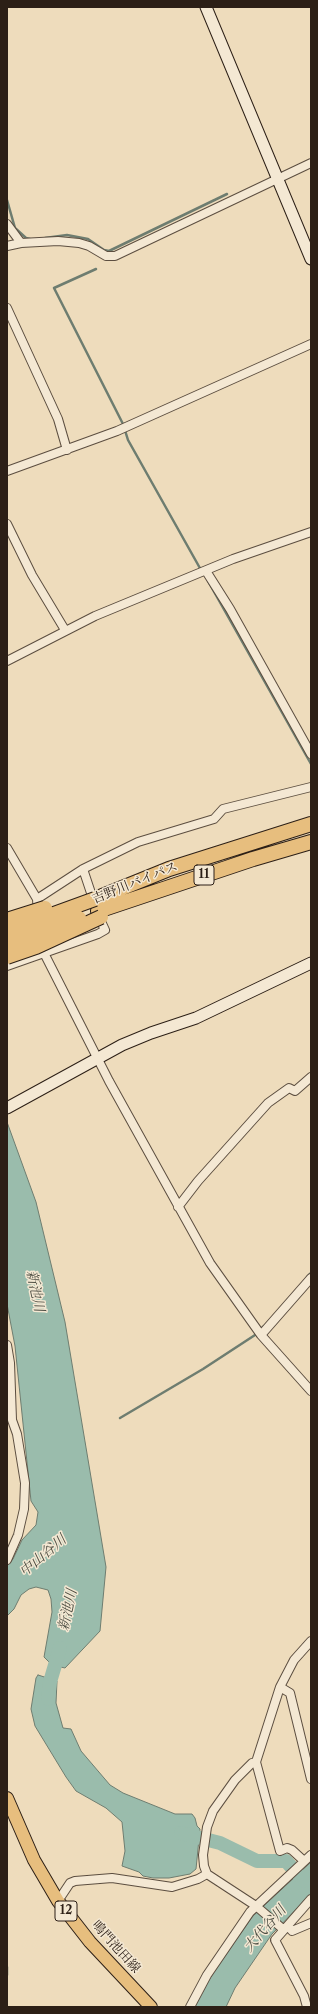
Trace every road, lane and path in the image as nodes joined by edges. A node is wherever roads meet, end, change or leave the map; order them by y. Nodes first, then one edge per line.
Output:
1 (206, 7) edge
2 (311, 163) edge
3 (278, 180) junction
4 (7, 224) edge
5 (21, 243) junction
6 (7, 246) edge
7 (311, 259) edge
8 (7, 308) edge
9 (311, 344) edge
10 (67, 450) junction
11 (7, 471) edge
12 (7, 524) edge
13 (311, 532) edge
14 (206, 571) junction
15 (65, 630) junction
16 (7, 661) edge
17 (311, 754) edge
18 (311, 787) edge
19 (311, 824) edge
20 (311, 842) edge
21 (7, 848) edge
22 (83, 869) junction
23 (38, 899) junction
24 (97, 905) junction
25 (7, 920) edge
26 (7, 931) edge
27 (7, 944) edge
28 (44, 953) junction
29 (7, 956) edge
30 (311, 962) edge
31 (7, 966) edge
32 (98, 1059) junction
33 (311, 1077) edge
34 (9, 1107) edge
35 (178, 1208) junction
36 (311, 1278) edge
37 (261, 1334) junction
38 (7, 1345) edge
39 (311, 1392) edge
40 (7, 1560) edge
41 (311, 1641) edge
42 (280, 1687) junction
43 (256, 1762) junction
44 (311, 1779) edge
45 (7, 1798) edge
46 (311, 1855) edge
47 (301, 1863) junction
48 (207, 1874) junction
49 (311, 1899) edge
50 (58, 1901) junction
51 (257, 1907) junction
52 (311, 1924) edge
53 (284, 1928) junction
54 (151, 2007) edge
55 (190, 2007) edge
56 (308, 2007) edge

1 - 3 street
2 - 3 street
3 - 5 street
3 - 7 street
4 - 5 street
5 - 6 street
8 - 10 street
9 - 10 street
10 - 11 street
12 - 15 street
13 - 14 street
14 - 15 street
14 - 17 street
15 - 16 street
18 - 22 street
19 - 24 highway, 吉野川バイパス / 11
20 - 24 highway, 吉野川バイパス / 11
21 - 23 street
22 - 23 street
22 - 28 street
23 - 28 street
24 - 25 highway, bridge
24 - 26 highway, 吉野川バイパス / 11, bridge
24 - 27 highway, 吉野川バイパス / 11, bridge
24 - 29 highway, 11, bridge
28 - 31 street
28 - 32 street
30 - 32 street
32 - 34 street
32 - 35 street
33 - 35 street
35 - 37 street
36 - 37 street
37 - 39 street
38 - 40 street
41 - 42 street
42 - 43 street
42 - 44 street
43 - 47 street
43 - 48 street
45 - 50 main road, 鳴門池田線 / 12
46 - 47 street
47 - 51 street
48 - 50 street
48 - 51 street
49 - 53 street
50 - 54 main road, 鳴門池田線 / 12
51 - 53 street
51 - 55 street
52 - 53 street
53 - 56 street

